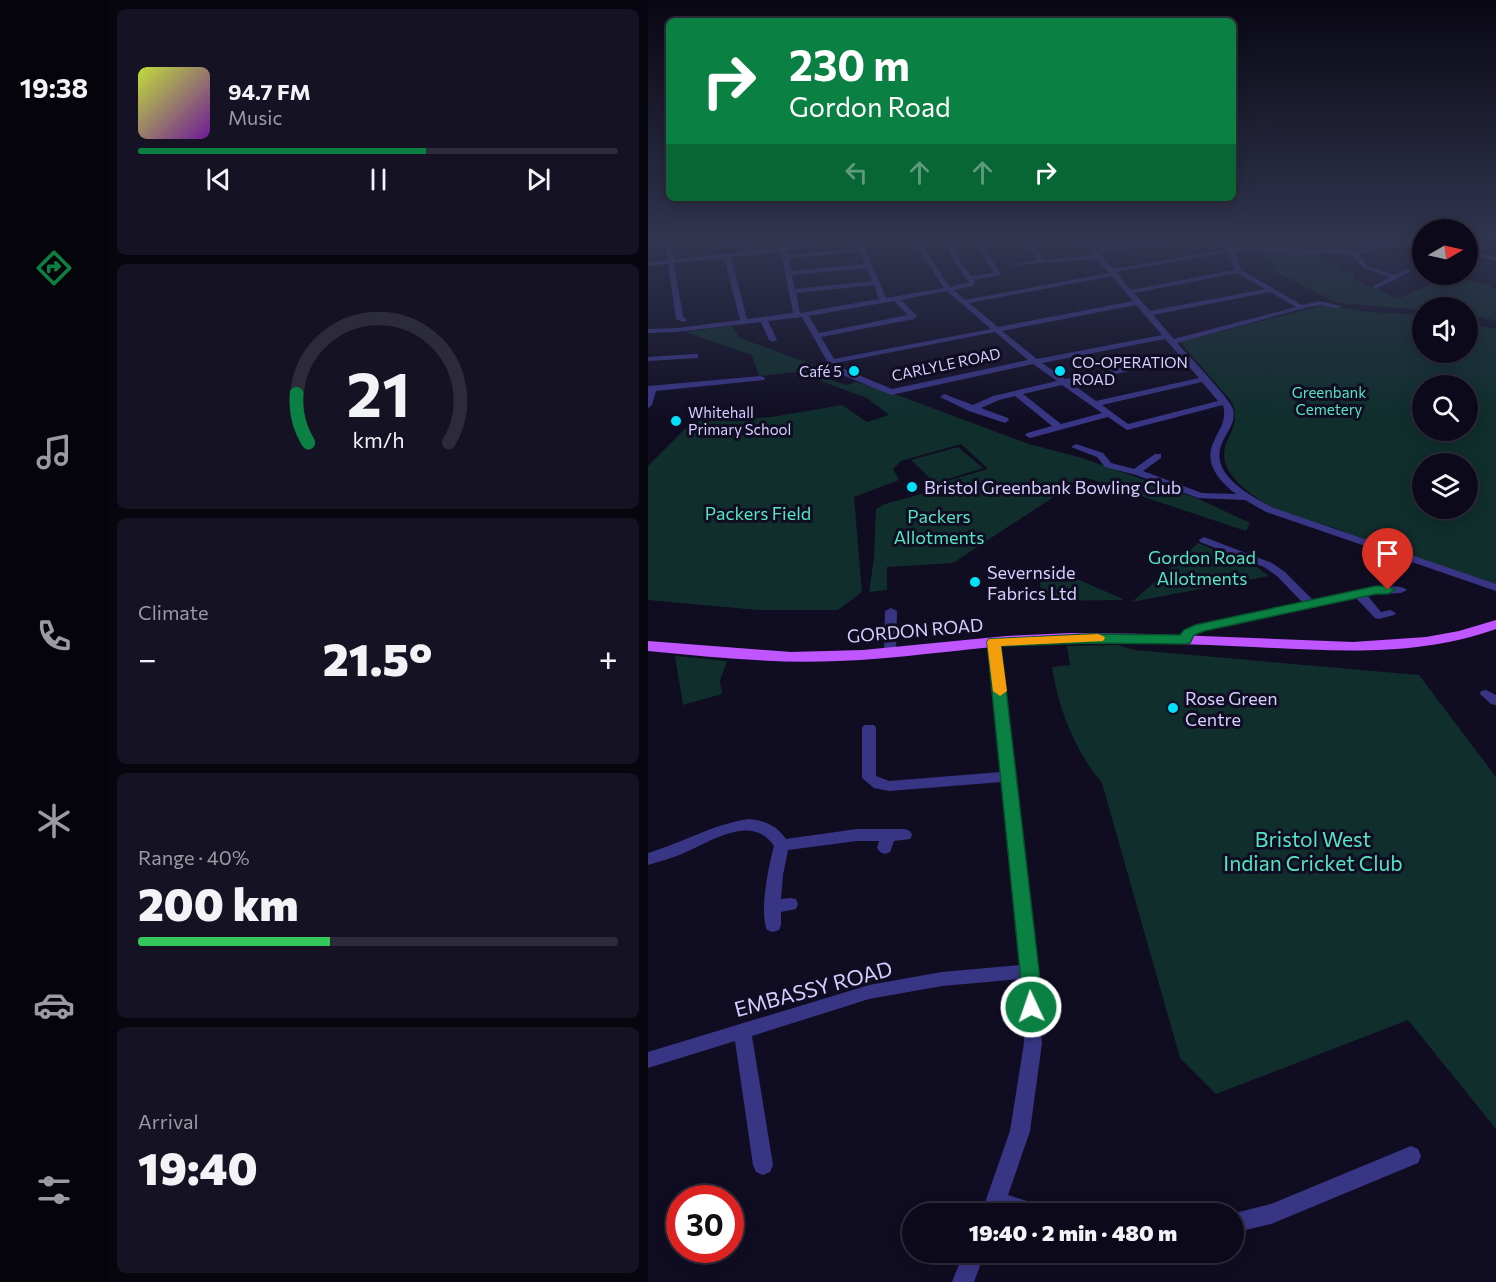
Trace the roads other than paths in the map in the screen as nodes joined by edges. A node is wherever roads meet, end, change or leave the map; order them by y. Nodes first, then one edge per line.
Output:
1 (677, 301) edge
2 (739, 301) edge
3 (795, 301) edge
4 (889, 301) edge
5 (898, 301) edge
6 (970, 301) edge
7 (1216, 301) edge
8 (1289, 301) edge
9 (884, 302) joint
10 (964, 302) joint
11 (1138, 302) joint
12 (1337, 306) dead end
13 (1301, 308) junction
14 (800, 314) junction
15 (1148, 314) junction
16 (764, 319) junction
17 (683, 320) dead end
18 (744, 322) junction
19 (996, 329) junction
20 (648, 331) edge
21 (816, 336) junction
22 (774, 337) dead end
23 (1170, 339) junction
24 (695, 356) dead end
25 (1185, 357) junction
26 (648, 359) edge
27 (1035, 361) junction
28 (831, 362) junction
29 (761, 378) dead end
30 (1204, 379) junction
31 (1065, 382) junction
32 (649, 389) edge
33 (1016, 393) junction
34 (944, 397) dead end
35 (1095, 404) junction
36 (1226, 404) junction
37 (648, 405) edge
38 (972, 409) junction
39 (1110, 414) junction
40 (1005, 420) dead end
41 (1060, 428) junction
42 (1030, 435) dead end
43 (1076, 447) dead end
44 (1158, 456) dead end
45 (1134, 472) junction
46 (1246, 497) junction
47 (1204, 540) dead end
48 (1496, 588) edge
49 (1401, 590) dead end
50 (1359, 594) junction
51 (1310, 604) junction
52 (891, 611) dead end
53 (1390, 614) dead end
54 (1493, 628) edge
55 (1185, 640) junction
56 (994, 642) junction
57 (648, 646) edge
58 (890, 652) junction
59 (869, 728) dead end
60 (1009, 776) junction
61 (905, 835) dead end
62 (782, 845) junction
63 (648, 859) edge
64 (790, 904) dead end
65 (773, 907) junction
66 (773, 925) dead end
67 (1030, 971) junction
68 (742, 1030) junction
69 (648, 1060) edge
70 (1411, 1156) dead end
71 (763, 1166) dead end
72 (994, 1203) edge
73 (1244, 1220) edge
74 (971, 1263) edge
75 (963, 1282) edge

1 - 17 street
2 - 18 street
3 - 14 street
4 - 9 street
5 - 21 street
6 - 10 street
7 - 15 street
8 - 13 street
9 - 14 street
10 - 19 street
11 - 15 street
11 - 19 street
12 - 13 street, CARLYLE ROAD
13 - 23 street, CARLYLE ROAD
14 - 16 street
14 - 21 street
15 - 23 street
16 - 18 street
16 - 22 street
18 - 20 street
19 - 27 street
19 - 28 street
21 - 28 street
23 - 25 street
23 - 27 street, CARLYLE ROAD
24 - 26 street
25 - 30 street
25 - 31 street
27 - 28 street, CARLYLE ROAD
27 - 31 street
29 - 32 street
30 - 35 street
30 - 36 street
31 - 33 street
31 - 35 street
32 - 37 street
33 - 38 street
33 - 41 street
34 - 38 street
35 - 39 street
36 - 39 street
36 - 46 street
38 - 40 street
39 - 41 street
41 - 42 street
43 - 45 street
44 - 45 street
45 - 46 street
46 - 48 street
47 - 51 street
49 - 50 street
50 - 51 street
50 - 53 street
51 - 55 street
52 - 58 street
54 - 55 main road, GORDON ROAD
55 - 56 main road, GORDON ROAD
56 - 58 main road, GORDON ROAD
56 - 60 street
57 - 58 main road, GORDON ROAD
59 - 60 street
60 - 67 street
61 - 62 street
62 - 63 street
62 - 65 street
64 - 65 street
65 - 66 street
67 - 68 street, EMBASSY ROAD
67 - 72 street
68 - 69 street, EMBASSY ROAD
68 - 71 street
70 - 73 street
74 - 75 street

